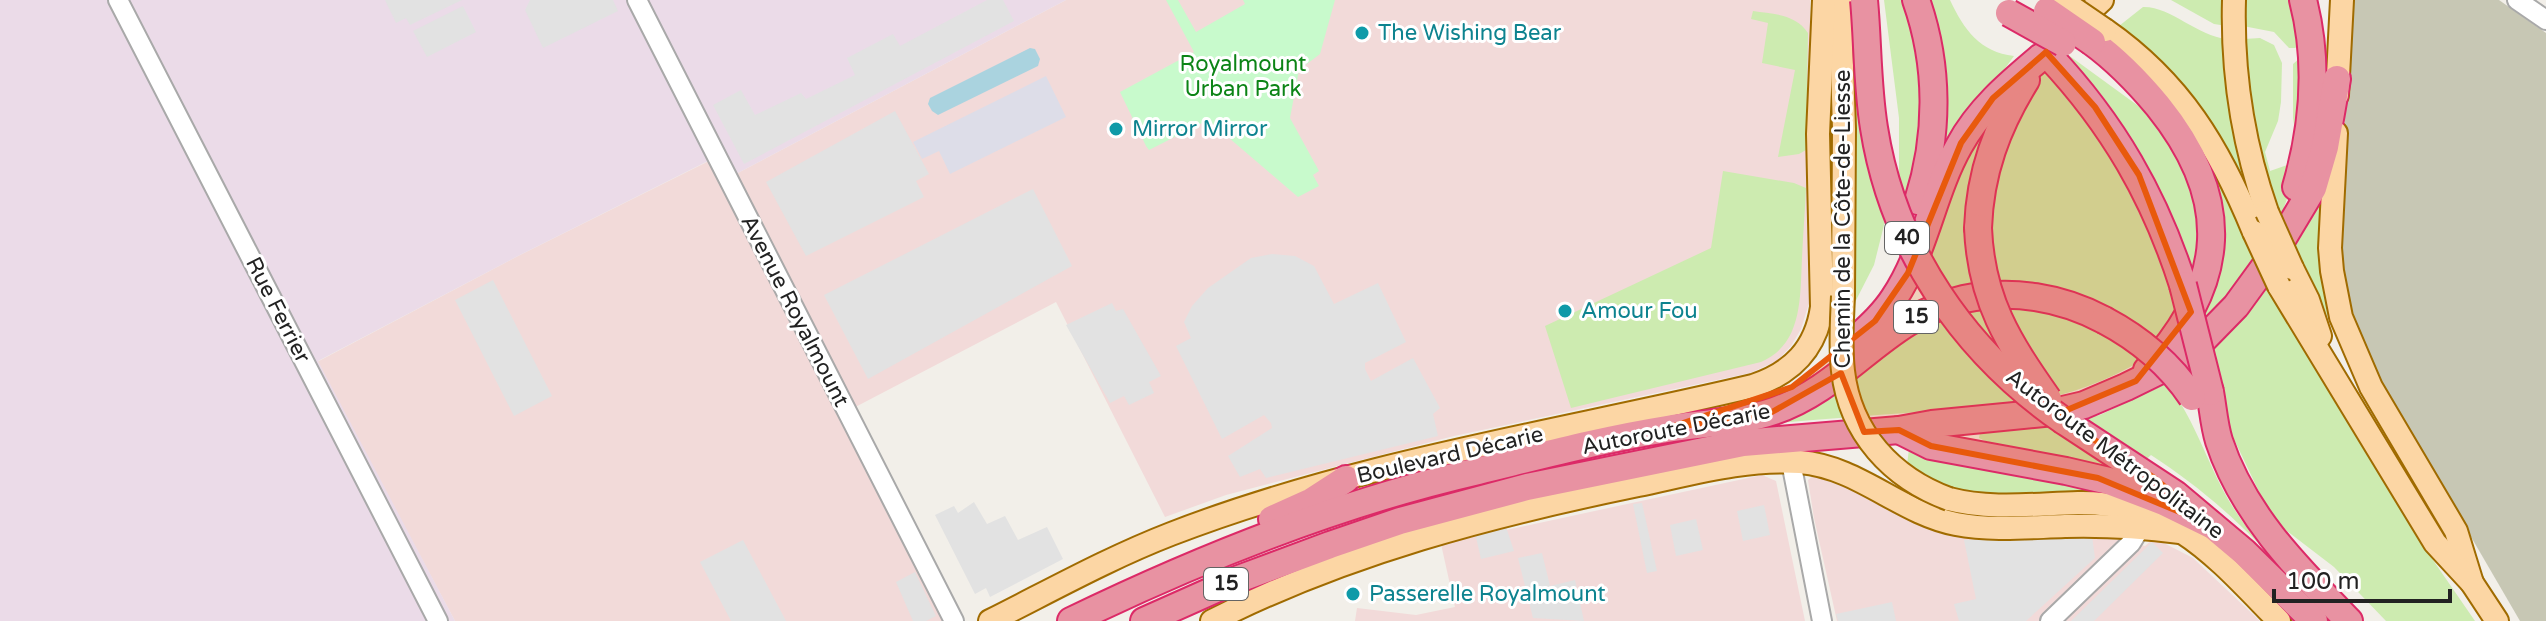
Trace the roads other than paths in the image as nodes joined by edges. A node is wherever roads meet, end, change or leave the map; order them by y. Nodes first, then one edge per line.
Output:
1 (118, 0) edge
2 (637, 0) edge
3 (1824, 0) edge
4 (1840, 0) edge
5 (1864, 0) edge
6 (1916, 0) edge
7 (2102, 0) edge
8 (2303, 0) edge
9 (2342, 0) edge
10 (2517, 0) edge
11 (2234, 2) edge
12 (2029, 5) edge
13 (2546, 20) edge
14 (2097, 46) junction
15 (2041, 57) junction
16 (2337, 79) junction
17 (2281, 271) junction
18 (1864, 332) junction
19 (2136, 381) junction
20 (2064, 421) junction
21 (1665, 429) junction
22 (1899, 430) junction
23 (2219, 440) junction
24 (1791, 462) junction
25 (1346, 479) junction
26 (2211, 525) junction
27 (2141, 527) junction
28 (2180, 532) junction
29 (1224, 554) junction
30 (2472, 583) junction
31 (438, 621) edge
32 (954, 621) edge
33 (990, 621) edge
34 (1071, 621) edge
35 (1144, 621) edge
36 (1212, 621) edge
37 (1822, 621) edge
38 (2050, 621) edge
39 (2279, 621) edge
40 (2314, 621) edge
41 (2349, 621) edge
42 (2497, 621) edge

1 - 31 street, Rue Ferrier
2 - 32 street, Avenue Royalmount
3 - 25 main road, Boulevard Décarie
4 - 28 main road, Chemin de la Côte-de-Liesse, bridge
5 - 20 highway, Autoroute Métropolitaine / 40, bridge
6 - 18 highway
7 - 15 main road
8 - 17 highway
9 - 16 main road
10 - 13 street
11 - 17 main road, bridge
12 - 14 highway, bridge
12 - 14 highway, bridge
12 - 23 highway, Autoroute Métropolitaine, bridge
14 - 17 main road, bridge
14 - 19 highway
15 - 18 highway
15 - 20 highway, bridge
16 - 17 highway
16 - 30 main road
17 - 19 highway, Autoroute Décarie
17 - 30 main road
18 - 21 highway
19 - 22 highway, Autoroute Décarie
20 - 26 highway, Autoroute Métropolitaine / 40
21 - 23 highway, Autoroute Décarie / 15, bridge
21 - 29 highway, Autoroute Décarie / 15
22 - 26 highway, 15
22 - 35 highway, Autoroute Décarie / 15
23 - 41 highway, Autoroute Métropolitaine / 15
24 - 27 main road
24 - 36 main road
24 - 37 street
25 - 29 highway
25 - 33 main road, Boulevard Décarie
26 - 40 highway, Autoroute Métropolitaine / 15
27 - 28 main road
27 - 38 street
28 - 39 main road, Chemin de la Côte-de-Liesse
29 - 34 highway, Autoroute Décarie / 15
30 - 42 main road

